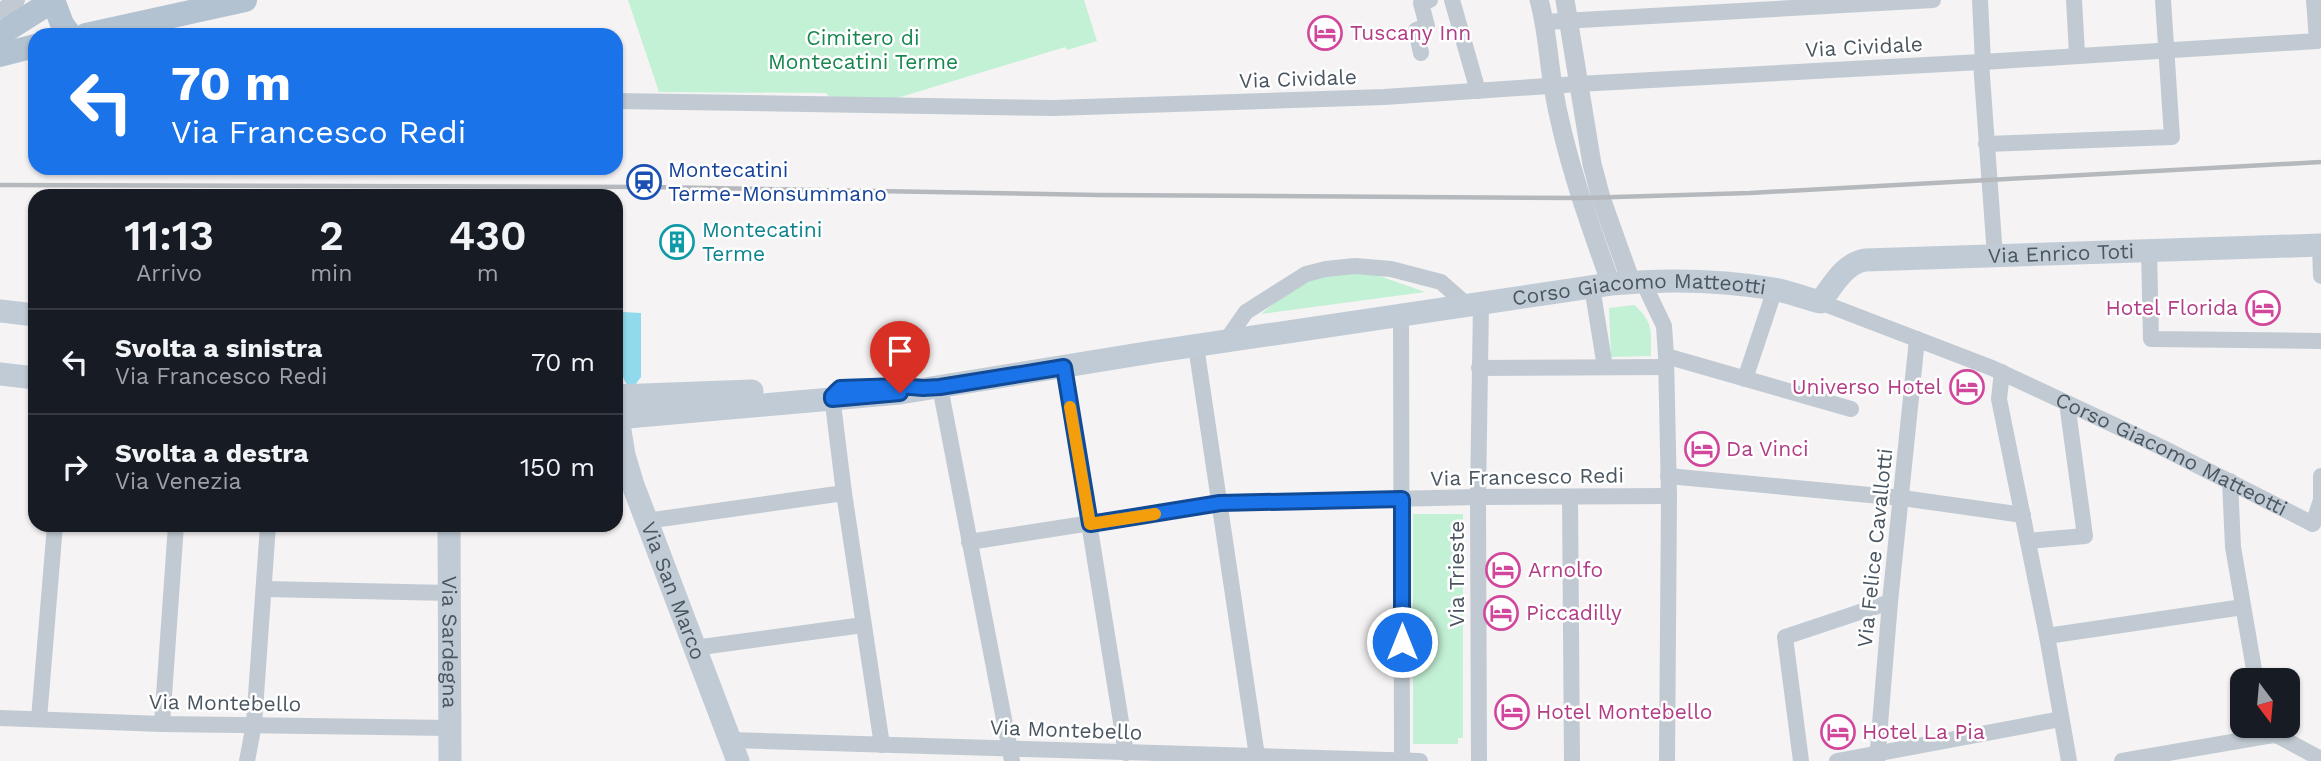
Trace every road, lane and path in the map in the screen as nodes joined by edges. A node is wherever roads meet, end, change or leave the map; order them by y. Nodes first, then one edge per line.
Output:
1 (17, 0) edge
2 (54, 0) edge
3 (244, 0) edge
4 (1430, 0) edge
5 (1452, 0) edge
6 (1539, 0) edge
7 (1565, 0) edge
8 (1933, 0) edge
9 (1980, 0) edge
10 (2074, 0) edge
11 (2163, 0) edge
12 (2314, 0) edge
13 (0, 11) edge
14 (1568, 20) junction
15 (1545, 22) junction
16 (65, 28) edge
17 (118, 28) edge
18 (0, 34) edge
19 (28, 49) edge
20 (2166, 49) junction
21 (1421, 53) dead end
22 (2077, 54) junction
23 (0, 55) edge
24 (1982, 62) junction
25 (1578, 84) junction
26 (1553, 86) junction
27 (1478, 91) junction
28 (623, 101) edge
29 (1986, 144) junction
30 (2320, 245) edge
31 (2150, 251) junction
32 (1994, 256) junction
33 (2321, 276) edge
34 (1619, 284) junction
35 (1775, 289) junction
36 (1821, 302) junction
37 (1474, 304) junction
38 (0, 311) edge
39 (28, 314) edge
40 (1401, 315) junction
41 (1917, 339) junction
42 (2321, 341) edge
43 (1225, 342) junction
44 (1196, 346) junction
45 (1666, 361) junction
46 (1064, 367) junction
47 (1605, 367) junction
48 (1479, 368) junction
49 (2001, 372) junction
50 (0, 374) edge
51 (28, 377) edge
52 (1745, 379) junction
53 (931, 388) junction
54 (836, 393) junction
55 (2067, 403) junction
56 (1851, 409) dead end
57 (623, 411) edge
58 (623, 449) edge
59 (1668, 476) junction
60 (2321, 476) edge
61 (2230, 481) junction
62 (844, 493) junction
63 (1669, 496) junction
64 (1478, 497) junction
65 (1570, 497) junction
66 (1902, 498) junction
67 (1402, 499) junction
68 (1220, 503) junction
69 (2023, 515) junction
70 (646, 521) junction
71 (1090, 524) junction
72 (54, 532) edge
73 (176, 532) edge
74 (268, 532) edge
75 (449, 532) edge
76 (2028, 541) junction
77 (969, 542) junction
78 (265, 589) junction
79 (450, 593) junction
80 (1890, 602) junction
81 (2243, 607) junction
82 (863, 625) junction
83 (2047, 636) junction
84 (694, 648) junction
85 (2254, 668) edge
86 (0, 718) edge
87 (39, 719) junction
88 (2061, 719) junction
89 (162, 724) junction
90 (254, 724) junction
91 (450, 728) junction
92 (2232, 738) edge
93 (2279, 738) edge
94 (882, 745) junction
95 (734, 750) edge
96 (1126, 753) junction
97 (1011, 755) edge
98 (1257, 756) junction
99 (2306, 756) edge
100 (1877, 758) edge
101 (2321, 759) edge
102 (247, 761) edge
103 (450, 761) edge
104 (1402, 761) edge
105 (1420, 761) edge
106 (1479, 761) edge
107 (1572, 761) edge
108 (1667, 761) edge
109 (1801, 761) edge
110 (1837, 761) edge
111 (2069, 761) edge
112 (2122, 761) edge

1 - 13 street
2 - 16 main road
2 - 18 main road
3 - 17 main road
4 - 21 street
5 - 27 street
6 - 15 street
7 - 14 street
8 - 14 street
9 - 24 street
10 - 22 street
11 - 20 street
12 - 20 street, Via Cividale
14 - 15 street
14 - 25 street
15 - 26 street
19 - 23 main road
20 - 22 street, Via Cividale
20 - 29 street
22 - 24 street, Via Cividale
24 - 25 street, Via Cividale
24 - 29 street
25 - 26 street, Via Cividale
25 - 34 street
26 - 27 street, Via Cividale
26 - 34 street
27 - 28 street, Via Cividale
29 - 32 street
30 - 31 main road, Via Enrico Toti
30 - 33 street
31 - 32 main road, Via Enrico Toti
31 - 42 street
32 - 36 main road, Via Enrico Toti
34 - 35 main road, Corso Giacomo Matteotti
34 - 37 main road, Corso Giacomo Matteotti
34 - 45 street
34 - 47 street
35 - 36 main road, Corso Giacomo Matteotti
35 - 52 street
36 - 41 street, Corso Giacomo Matteotti
37 - 40 main road, Corso Giacomo Matteotti
37 - 43 street
37 - 48 street, Via Trieste
38 - 39 main road
40 - 43 main road, Corso Giacomo Matteotti
40 - 67 street
41 - 49 street, Corso Giacomo Matteotti
41 - 66 street, Via Felice Cavallotti
43 - 44 main road, Corso Giacomo Matteotti
44 - 46 main road, Corso Giacomo Matteotti
44 - 68 street
45 - 47 street
45 - 52 street
45 - 59 street
46 - 53 main road, Corso Giacomo Matteotti
46 - 71 street
47 - 48 street
48 - 64 street, Via Trieste
49 - 55 street, Corso Giacomo Matteotti
49 - 69 street
50 - 51 main road
52 - 56 street
53 - 54 main road, Corso Giacomo Matteotti
53 - 77 street
54 - 57 main road, Corso Giacomo Matteotti
54 - 62 street
55 - 61 street, Corso Giacomo Matteotti
55 - 76 street
58 - 70 main road, Via San Marco
59 - 63 street
59 - 66 street
60 - 61 street, Corso Giacomo Matteotti
61 - 81 street
62 - 70 street
62 - 82 street
63 - 65 street, Via Francesco Redi
63 - 108 street
64 - 65 street, Via Francesco Redi
64 - 67 street, Via Francesco Redi
64 - 106 street, Via Trieste
65 - 107 street
66 - 69 street
66 - 80 street, Via Felice Cavallotti
67 - 68 street, Via Francesco Redi
67 - 104 street
68 - 71 street, Via Francesco Redi
68 - 98 street
69 - 76 street
70 - 84 main road, Via San Marco
71 - 77 street, Via Francesco Redi
71 - 96 street
72 - 87 street
73 - 89 street
74 - 78 street
75 - 79 main road, Via Sardegna
76 - 83 street
77 - 97 street
78 - 79 street
78 - 90 street
79 - 91 main road, Via Sardegna
80 - 100 street, Via Felice Cavallotti
80 - 109 street
81 - 83 street
81 - 85 street
82 - 84 street
82 - 94 street
83 - 88 street
84 - 95 main road, Via San Marco
86 - 87 street, Via Montebello
87 - 89 street, Via Montebello
88 - 100 street
88 - 111 street
89 - 90 street, Via Montebello
90 - 91 street, Via Montebello
90 - 102 street
91 - 103 main road, Via Sardegna
92 - 112 street
93 - 99 street
94 - 95 street, Via Montebello
94 - 97 street, Via Montebello
96 - 97 street, Via Montebello
96 - 98 street, Via Montebello
98 - 104 street, Via Montebello
99 - 101 street
100 - 110 street
104 - 105 street, Via Montebello

